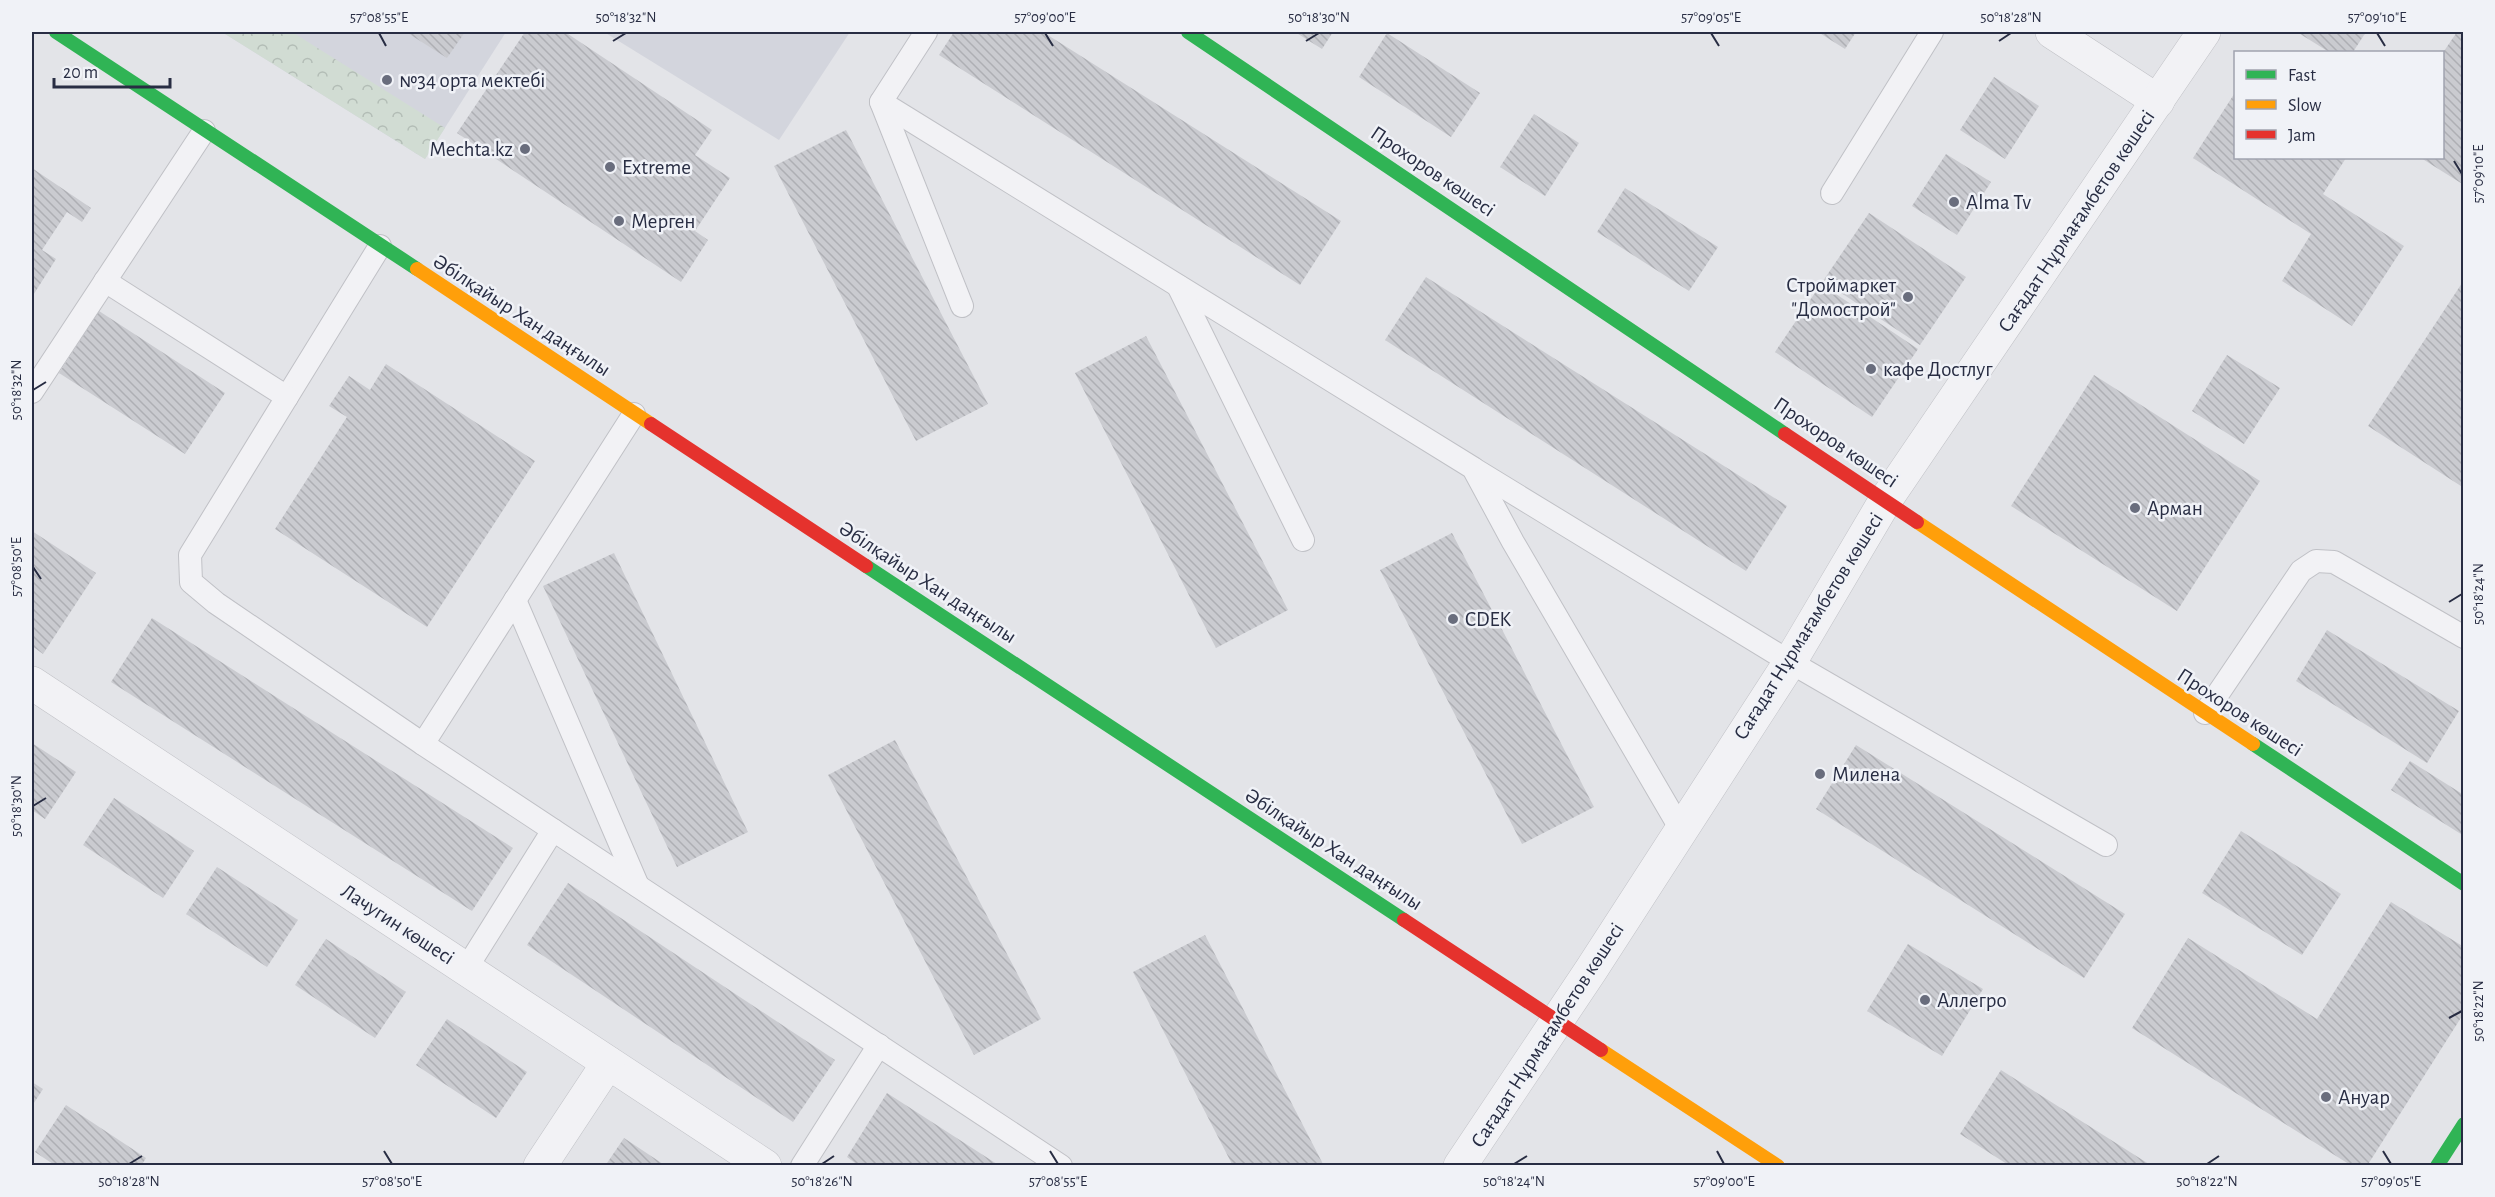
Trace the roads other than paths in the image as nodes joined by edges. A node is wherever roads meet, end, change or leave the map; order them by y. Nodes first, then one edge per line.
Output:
1 (56, 32) edge
2 (926, 32) edge
3 (1188, 32) edge
4 (1932, 32) edge
5 (2052, 32) edge
6 (2204, 32) edge
7 (2158, 101) junction
8 (881, 102) junction
9 (204, 131) junction
10 (1832, 193) dead end
11 (380, 246) junction
12 (105, 281) junction
13 (1177, 285) junction
14 (962, 306) dead end
15 (32, 392) edge
16 (287, 397) junction
17 (634, 414) junction
18 (1473, 468) junction
19 (1885, 501) junction
20 (1303, 540) dead end
21 (515, 600) junction
22 (2463, 637) edge
23 (1790, 662) junction
24 (32, 683) edge
25 (2205, 714) junction
26 (423, 744) junction
27 (1680, 828) junction
28 (553, 830) junction
29 (2106, 845) dead end
30 (2463, 884) edge
31 (638, 886) junction
32 (466, 969) junction
33 (1557, 1021) junction
34 (879, 1045) junction
35 (608, 1063) junction
36 (2463, 1124) edge
37 (540, 1166) edge
38 (765, 1166) edge
39 (802, 1166) edge
40 (1061, 1166) edge
41 (1460, 1166) edge
42 (1778, 1166) edge
43 (2437, 1166) edge

1 - 9 street, Әбілқайыр Хан даңғылы
2 - 8 lane
3 - 19 street, Прохоров көшесі
4 - 10 lane
5 - 7 street
6 - 7 street, Сағадат Нұрмағамбетов көшесі
7 - 19 street, Сағадат Нұрмағамбетов көшесі
8 - 13 lane
8 - 14 lane
9 - 11 street, Әбілқайыр Хан даңғылы
9 - 12 lane
11 - 16 lane
11 - 17 street, Әбілқайыр Хан даңғылы
12 - 15 lane
12 - 16 lane
13 - 18 lane
13 - 20 lane
16 - 26 lane
17 - 21 lane
17 - 33 street, Әбілқайыр Хан даңғылы
18 - 23 lane
18 - 27 lane
19 - 23 street, Сағадат Нұрмағамбетов көшесі
19 - 25 street, Прохоров көшесі
21 - 26 lane
21 - 31 lane
22 - 25 lane
23 - 27 street, Сағадат Нұрмағамбетов көшесі
23 - 29 lane
24 - 32 street, Лачугин көшесі
25 - 30 street, Прохоров көшесі
26 - 28 lane
27 - 33 street, Сағадат Нұрмағамбетов көшесі
28 - 31 lane
28 - 32 lane
31 - 34 lane
32 - 35 street, Лачугин көшесі
33 - 41 street, Сағадат Нұрмағамбетов көшесі
33 - 42 street, Әбілқайыр Хан даңғылы
34 - 39 lane
34 - 40 lane
35 - 37 street
35 - 38 street, Лачугин көшесі
36 - 43 street

